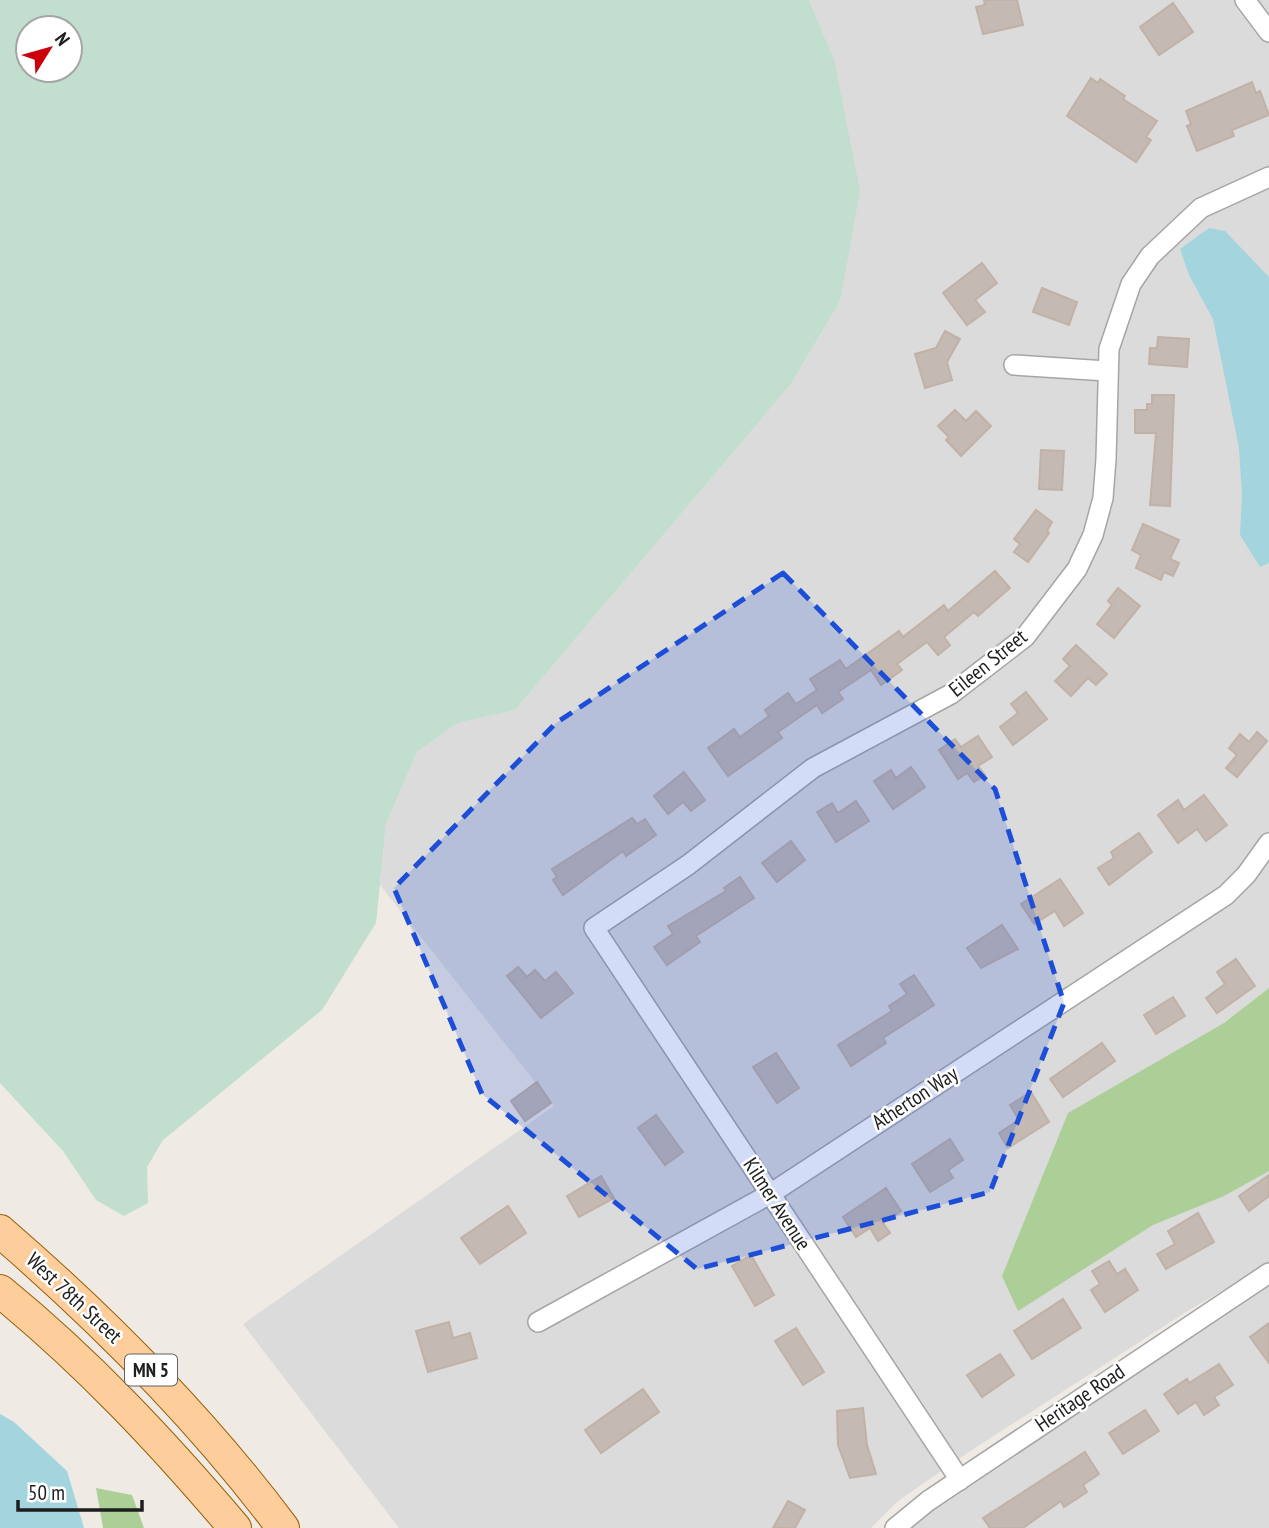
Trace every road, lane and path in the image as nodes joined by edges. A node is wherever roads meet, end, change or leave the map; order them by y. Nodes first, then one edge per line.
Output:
1 (1245, 0) edge
2 (1269, 32) edge
3 (1269, 177) edge
4 (1014, 365) dead end
5 (1107, 371) junction
6 (1269, 843) edge
7 (593, 928) joint
8 (770, 1194) junction
9 (0, 1231) edge
10 (1269, 1273) edge
11 (0, 1291) edge
12 (538, 1322) dead end
13 (960, 1480) junction
14 (235, 1528) edge
15 (283, 1528) edge
16 (895, 1528) edge

1 - 2 street
3 - 5 street, Eileen Street
4 - 5 street
5 - 7 street, Eileen Street
6 - 8 street, Atherton Way
7 - 8 street, Kilmer Avenue
8 - 12 street, Atherton Way
8 - 13 street, Kilmer Avenue
9 - 15 main road, West 78th Street / MN 5
10 - 13 street, Heritage Road
11 - 14 main road, West 78th Street / MN 5
13 - 16 street, Heritage Road

